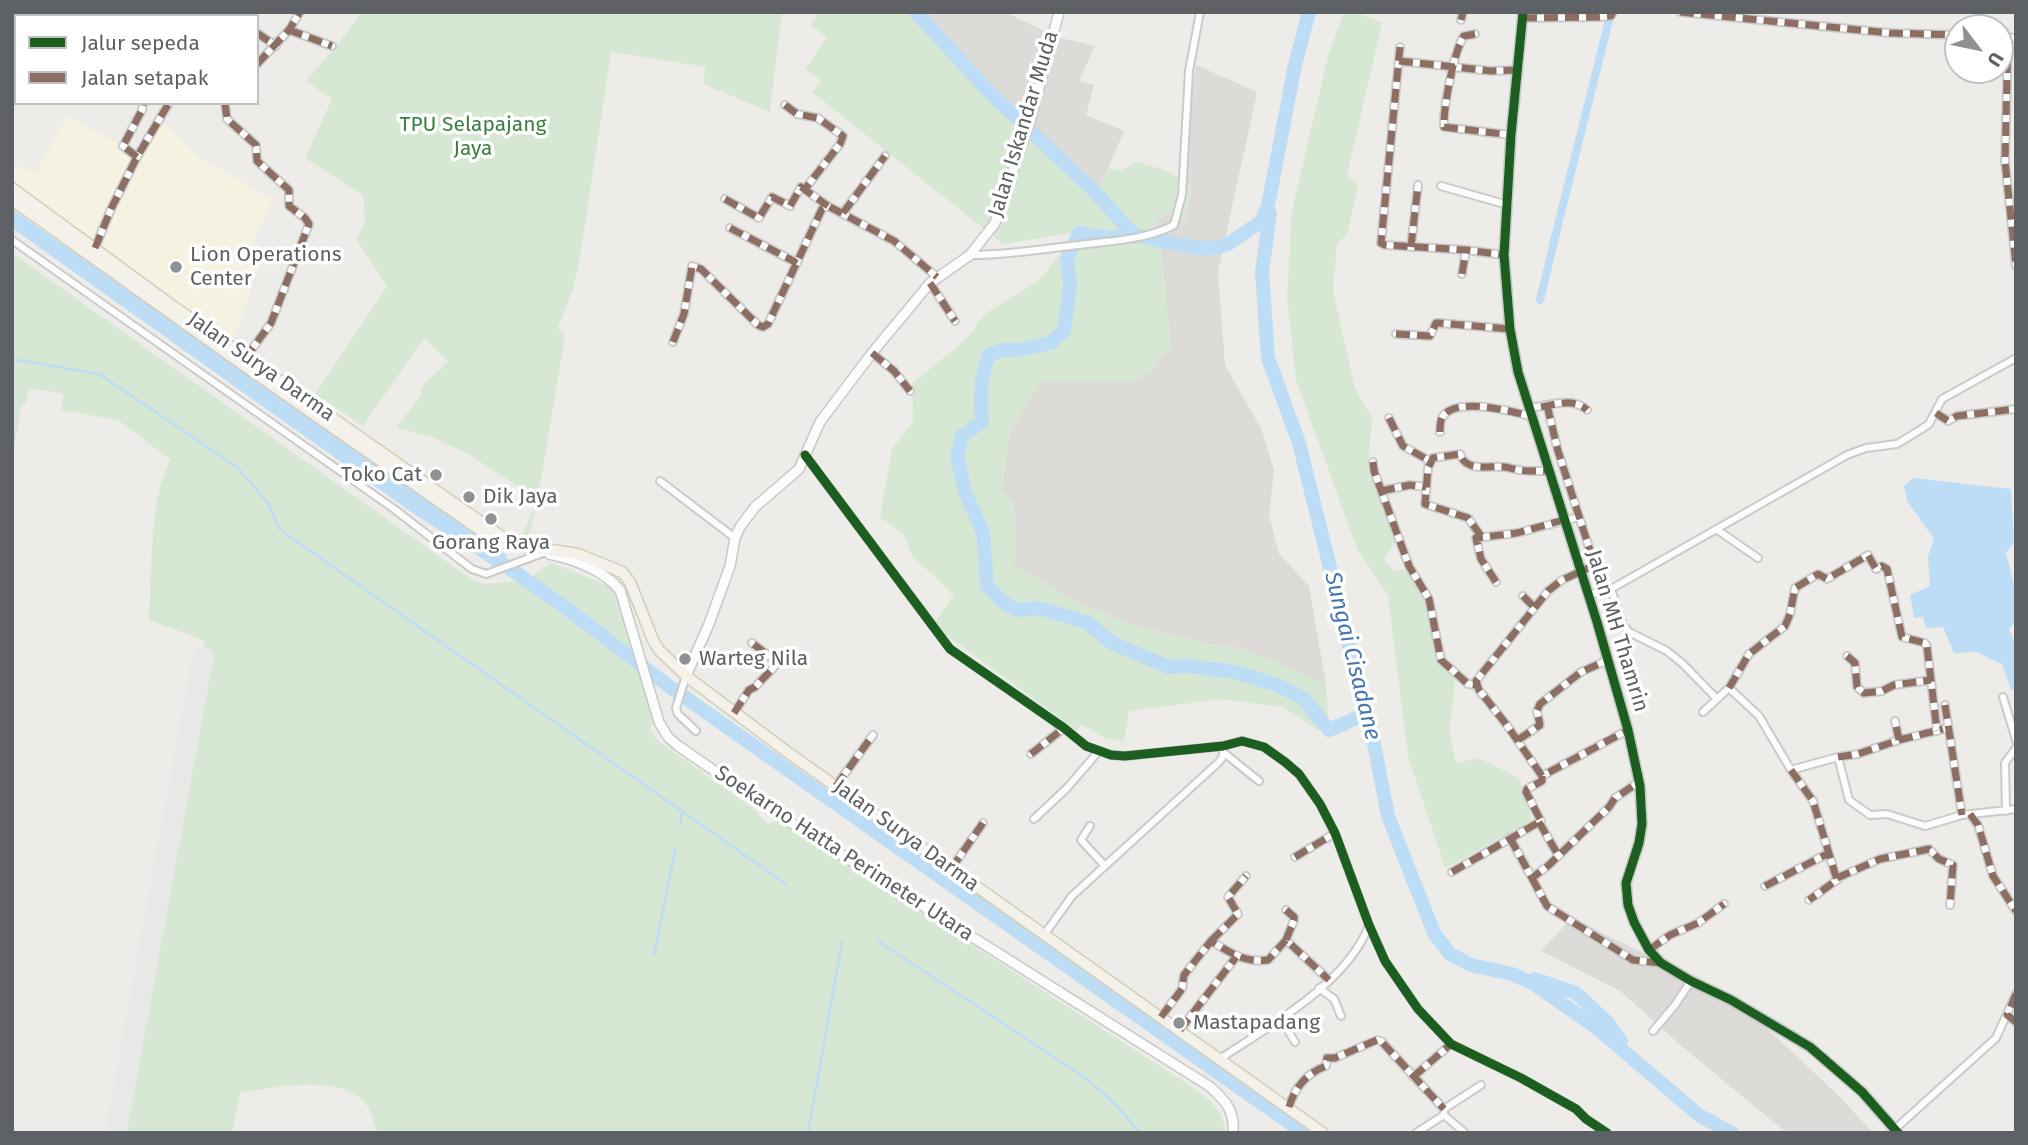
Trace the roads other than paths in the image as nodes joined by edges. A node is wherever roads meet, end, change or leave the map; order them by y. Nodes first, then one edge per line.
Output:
1 (300, 12) edge
2 (1059, 12) edge
3 (1200, 12) edge
4 (1463, 12) edge
5 (1680, 12) edge
6 (1612, 14) edge
7 (1523, 15) edge
8 (1461, 20) dead end
9 (289, 30) junction
10 (259, 34) edge
11 (1475, 34) dead end
12 (1944, 35) edge
13 (276, 46) junction
14 (332, 46) dead end
15 (1400, 47) dead end
16 (1399, 61) junction
17 (259, 62) edge
18 (1452, 67) junction
19 (1516, 70) junction
20 (2009, 84) edge
21 (143, 105) edge
22 (168, 105) edge
23 (225, 105) edge
24 (785, 106) dead end
25 (1511, 135) junction
26 (885, 156) dead end
27 (137, 157) junction
28 (1418, 185) dead end
29 (1441, 186) dead end
30 (12, 188) edge
31 (805, 189) junction
32 (725, 199) dead end
33 (12, 200) edge
34 (1508, 205) junction
35 (828, 206) junction
36 (843, 213) junction
37 (2013, 216) edge
38 (730, 228) dead end
39 (12, 240) edge
40 (1411, 247) junction
41 (95, 248) junction
42 (1466, 250) junction
43 (970, 255) junction
44 (1504, 255) junction
45 (797, 263) junction
46 (2016, 266) edge
47 (1462, 274) dead end
48 (934, 280) junction
49 (955, 321) dead end
50 (1510, 329) junction
51 (1396, 334) dead end
52 (673, 342) dead end
53 (872, 353) junction
54 (247, 356) junction
55 (2016, 358) edge
56 (910, 391) dead end
57 (2016, 408) edge
58 (1538, 409) junction
59 (1587, 410) dead end
60 (1936, 413) junction
61 (1389, 418) dead end
62 (1440, 432) dead end
63 (805, 455) junction
64 (1430, 461) junction
65 (1373, 462) dead end
66 (1548, 471) junction
67 (660, 481) dead end
68 (1426, 487) junction
69 (1381, 491) junction
70 (1572, 517) junction
71 (1716, 529) junction
72 (1481, 536) junction
73 (735, 538) junction
74 (511, 543) junction
75 (543, 553) junction
76 (1758, 558) dead end
77 (1593, 566) junction
78 (1582, 569) junction
79 (1496, 582) dead end
80 (1611, 589) junction
81 (1596, 593) junction
82 (1523, 596) dead end
83 (1534, 607) junction
84 (752, 643) dead end
85 (1847, 656) dead end
86 (1608, 660) junction
87 (686, 676) junction
88 (1931, 680) junction
89 (1476, 684) junction
90 (1729, 688) junction
91 (2003, 697) dead end
92 (1717, 699) junction
93 (1945, 705) dead end
94 (1703, 712) dead end
95 (734, 713) junction
96 (1895, 721) dead end
97 (1064, 728) junction
98 (1948, 729) junction
99 (1628, 730) junction
100 (696, 731) dead end
101 (1937, 731) junction
102 (873, 734) dead end
103 (1518, 740) junction
104 (1899, 740) junction
105 (2016, 740) edge
106 (2016, 748) edge
107 (1223, 749) junction
108 (1098, 752) junction
109 (1031, 754) dead end
110 (1838, 757) junction
111 (1791, 770) junction
112 (1542, 776) junction
113 (1259, 781) dead end
114 (1639, 782) junction
115 (836, 786) junction
116 (2016, 809) edge
117 (2006, 811) junction
118 (1970, 814) junction
119 (1962, 815) junction
120 (1034, 820) dead end
121 (1539, 822) junction
122 (983, 823) dead end
123 (1090, 826) dead end
124 (1335, 833) junction
125 (1510, 838) junction
126 (1829, 852) junction
127 (1558, 855) junction
128 (1295, 857) dead end
129 (1105, 866) junction
130 (951, 869) junction
131 (1452, 872) dead end
132 (1246, 876) dead end
133 (1532, 878) junction
134 (1837, 878) junction
135 (1765, 886) dead end
136 (1809, 900) dead end
137 (1724, 904) dead end
138 (1950, 905) dead end
139 (1286, 910) dead end
140 (2016, 911) edge
141 (1369, 925) junction
142 (1044, 935) junction
143 (1286, 940) junction
144 (1211, 941) junction
145 (1649, 950) junction
146 (1236, 957) junction
147 (1661, 963) junction
148 (1329, 980) junction
149 (1691, 981) junction
150 (1319, 988) junction
151 (2016, 994) edge
152 (2007, 1014) junction
153 (1340, 1016) dead end
154 (1161, 1017) junction
155 (1281, 1019) junction
156 (2016, 1022) edge
157 (1180, 1030) junction
158 (1653, 1031) dead end
159 (1295, 1042) dead end
160 (1451, 1044) junction
161 (1220, 1059) junction
162 (1413, 1077) junction
163 (1481, 1085) dead end
164 (1289, 1107) junction
165 (1444, 1112) junction
166 (1896, 1131) edge
167 (1233, 1133) edge
168 (1323, 1133) edge
169 (1416, 1133) edge
170 (1465, 1133) edge
171 (1607, 1133) edge

1 - 9 street
2 - 43 street, Jalan Iskandar Muda
3 - 43 street
4 - 8 street
5 - 12 street
6 - 7 street
7 - 19 street, Jalan MH Thamrin
9 - 13 street
9 - 14 street
10 - 13 street
11 - 18 street
13 - 17 street
15 - 16 street
16 - 18 street
16 - 40 street
18 - 19 street
18 - 25 street
19 - 25 street, Jalan MH Thamrin
20 - 37 street
21 - 27 street
22 - 27 street
23 - 54 street
24 - 31 street
25 - 34 street, Jalan MH Thamrin
26 - 36 street
27 - 41 street
28 - 40 street
29 - 34 street
30 - 41 main road, Jalan Surya Darma
31 - 32 street
31 - 35 street
33 - 74 main road, Jalan Surya Darma
34 - 44 street, Jalan MH Thamrin
35 - 36 street
35 - 45 street
36 - 48 street
37 - 46 street
38 - 45 street
39 - 75 street
40 - 42 street
41 - 54 main road, Jalan Surya Darma
42 - 44 street
42 - 47 street
43 - 48 street, Jalan Iskandar Muda
44 - 50 street, Jalan MH Thamrin
45 - 52 street
48 - 49 street
48 - 53 street, Jalan Iskandar Muda
50 - 51 street
50 - 58 street, Jalan MH Thamrin
53 - 56 street
53 - 63 street, Jalan Iskandar Muda
54 - 74 main road, Jalan Surya Darma
55 - 60 street
57 - 60 street
58 - 59 street
58 - 62 street
58 - 66 street, Jalan MH Thamrin
58 - 70 street
60 - 71 street
61 - 64 street
63 - 73 street, Jalan Iskandar Muda
63 - 97 street
64 - 66 street
64 - 68 street
65 - 69 street
66 - 70 street, Jalan MH Thamrin
67 - 73 street
68 - 69 street
68 - 72 street
69 - 89 street
70 - 72 street
70 - 77 street
70 - 78 street, Jalan MH Thamrin
71 - 76 street
71 - 80 street
72 - 79 street
73 - 87 street, Jalan Iskandar Muda
74 - 75 street, Soekarno Hatta Perimeter Utara
74 - 87 main road, Jalan Surya Darma
75 - 167 street, Soekarno Hatta Perimeter Utara
77 - 78 street
77 - 81 street
78 - 81 street, Jalan MH Thamrin
78 - 83 street
80 - 81 street
80 - 92 street
81 - 86 street, Jalan MH Thamrin
82 - 83 street
83 - 89 street
84 - 95 street
85 - 88 street
86 - 99 street, Jalan MH Thamrin
86 - 103 street
87 - 95 main road, Jalan Surya Darma
87 - 100 street
88 - 90 street
88 - 101 street
89 - 103 street
90 - 92 street
90 - 111 street
91 - 105 street
92 - 94 street
93 - 98 street
95 - 115 main road, Jalan Surya Darma
96 - 104 street
97 - 108 street
97 - 109 street
98 - 101 street
98 - 119 street
99 - 112 street
99 - 114 street, Jalan MH Thamrin
101 - 104 street
102 - 115 street
103 - 112 street
104 - 110 street
106 - 117 street
107 - 108 street
107 - 113 street
107 - 124 street
107 - 129 street
108 - 120 street
110 - 111 street
110 - 119 street
111 - 126 street
112 - 121 street
114 - 127 street
114 - 145 street, Jalan MH Thamrin
115 - 130 main road, Jalan Surya Darma
116 - 117 street
117 - 118 street
118 - 119 street
118 - 140 street
121 - 125 street
121 - 127 street
122 - 130 street
123 - 129 street
124 - 128 street
124 - 141 street
125 - 131 street
125 - 133 street
126 - 134 street
126 - 135 street
127 - 133 street
129 - 142 street
130 - 142 main road, Jalan Surya Darma
132 - 144 street
133 - 147 street
134 - 136 street
134 - 138 street
137 - 145 street
139 - 143 street
141 - 148 street
141 - 160 street
142 - 154 main road, Jalan Surya Darma
143 - 146 street
143 - 148 street
144 - 146 street
144 - 154 street
145 - 147 street, Jalan MH Thamrin
146 - 157 street
147 - 149 street, Jalan MH Thamrin
148 - 150 street
149 - 158 street
149 - 166 street, Jalan MH Thamrin
150 - 153 street
150 - 155 street
151 - 152 street
152 - 156 street
152 - 166 street
154 - 157 main road, Jalan Surya Darma
155 - 159 street
155 - 161 street
157 - 161 main road, Jalan Surya Darma
160 - 162 street
160 - 171 street
161 - 164 main road, Jalan Surya Darma
162 - 164 street
162 - 165 street
163 - 165 street
164 - 168 main road, Jalan Surya Darma
165 - 169 street
165 - 170 street

